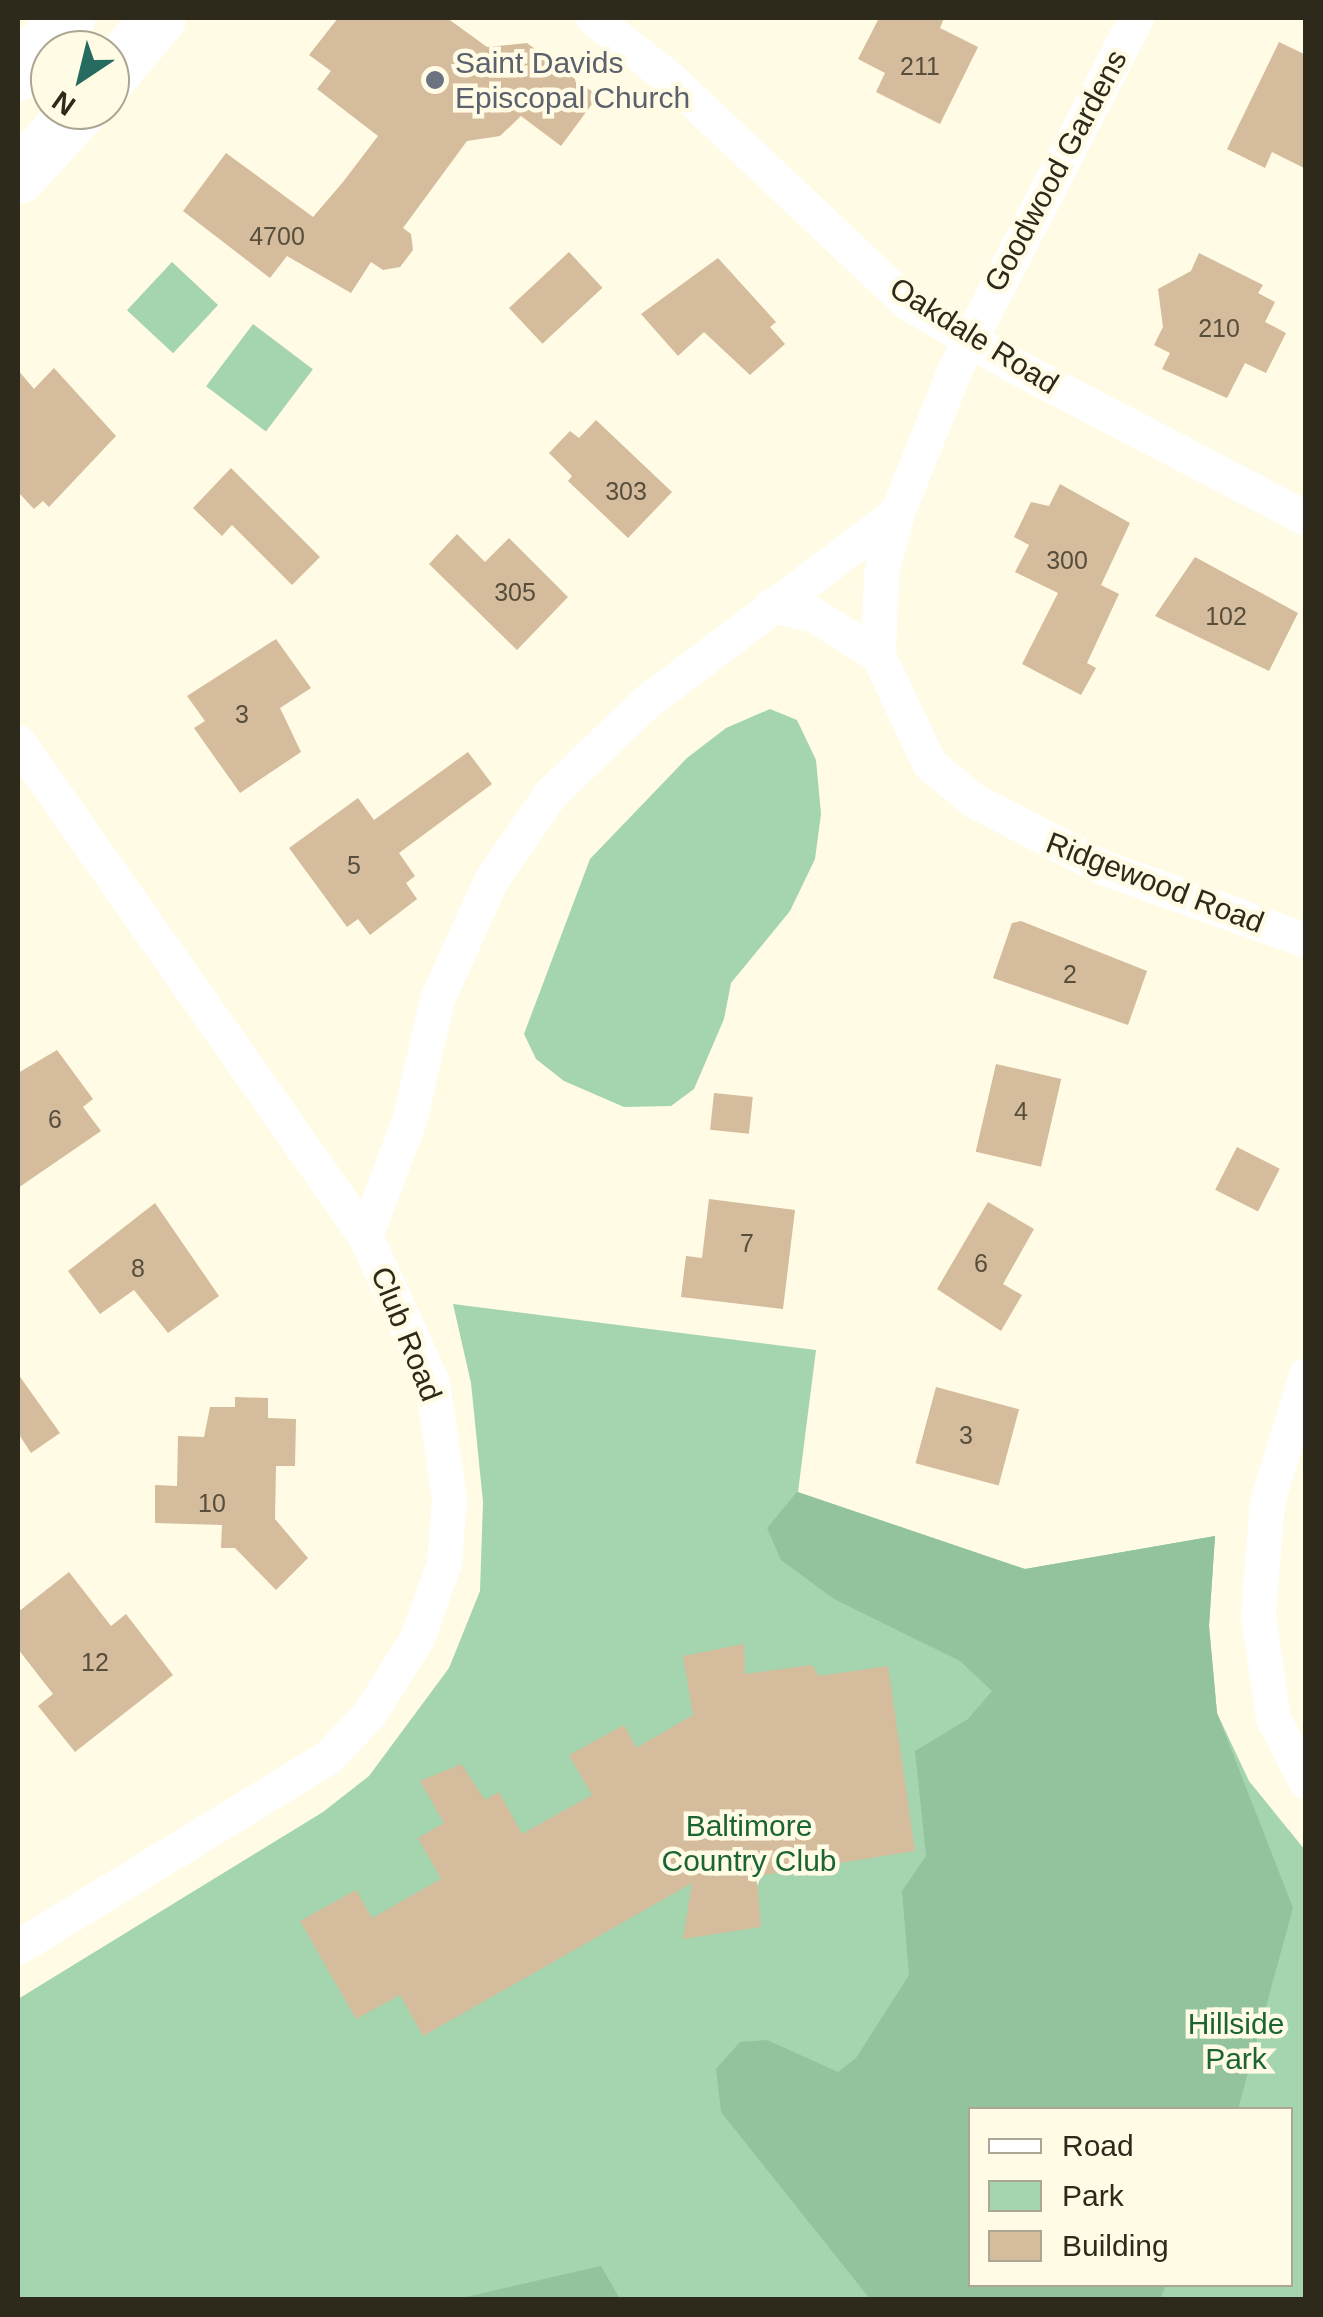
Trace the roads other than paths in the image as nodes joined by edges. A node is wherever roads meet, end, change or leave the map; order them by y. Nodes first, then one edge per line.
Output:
1 (67, 18) edge
2 (158, 18) edge
3 (593, 18) edge
4 (1136, 18) edge
5 (130, 51) edge
6 (18, 73) edge
7 (61, 130) edge
8 (18, 176) edge
9 (968, 339) junction
10 (897, 514) junction
11 (1306, 518) edge
12 (771, 605) junction
13 (878, 655) junction
14 (18, 742) edge
15 (1306, 940) edge
16 (365, 1236) junction
17 (1306, 1375) edge
18 (1306, 1782) edge
19 (18, 1948) edge

1 - 6 main road
2 - 5 main road
3 - 9 street, Oakdale Road
4 - 9 street, Goodwood Gardens
7 - 8 main road
9 - 10 street, Goodwood Gardens
9 - 11 street, Oakdale Road
10 - 12 street
10 - 13 street, Ridgewood Road
12 - 13 street
12 - 16 street
13 - 15 street, Ridgewood Road
14 - 16 street, Club Road
16 - 19 street, Club Road
17 - 18 street

